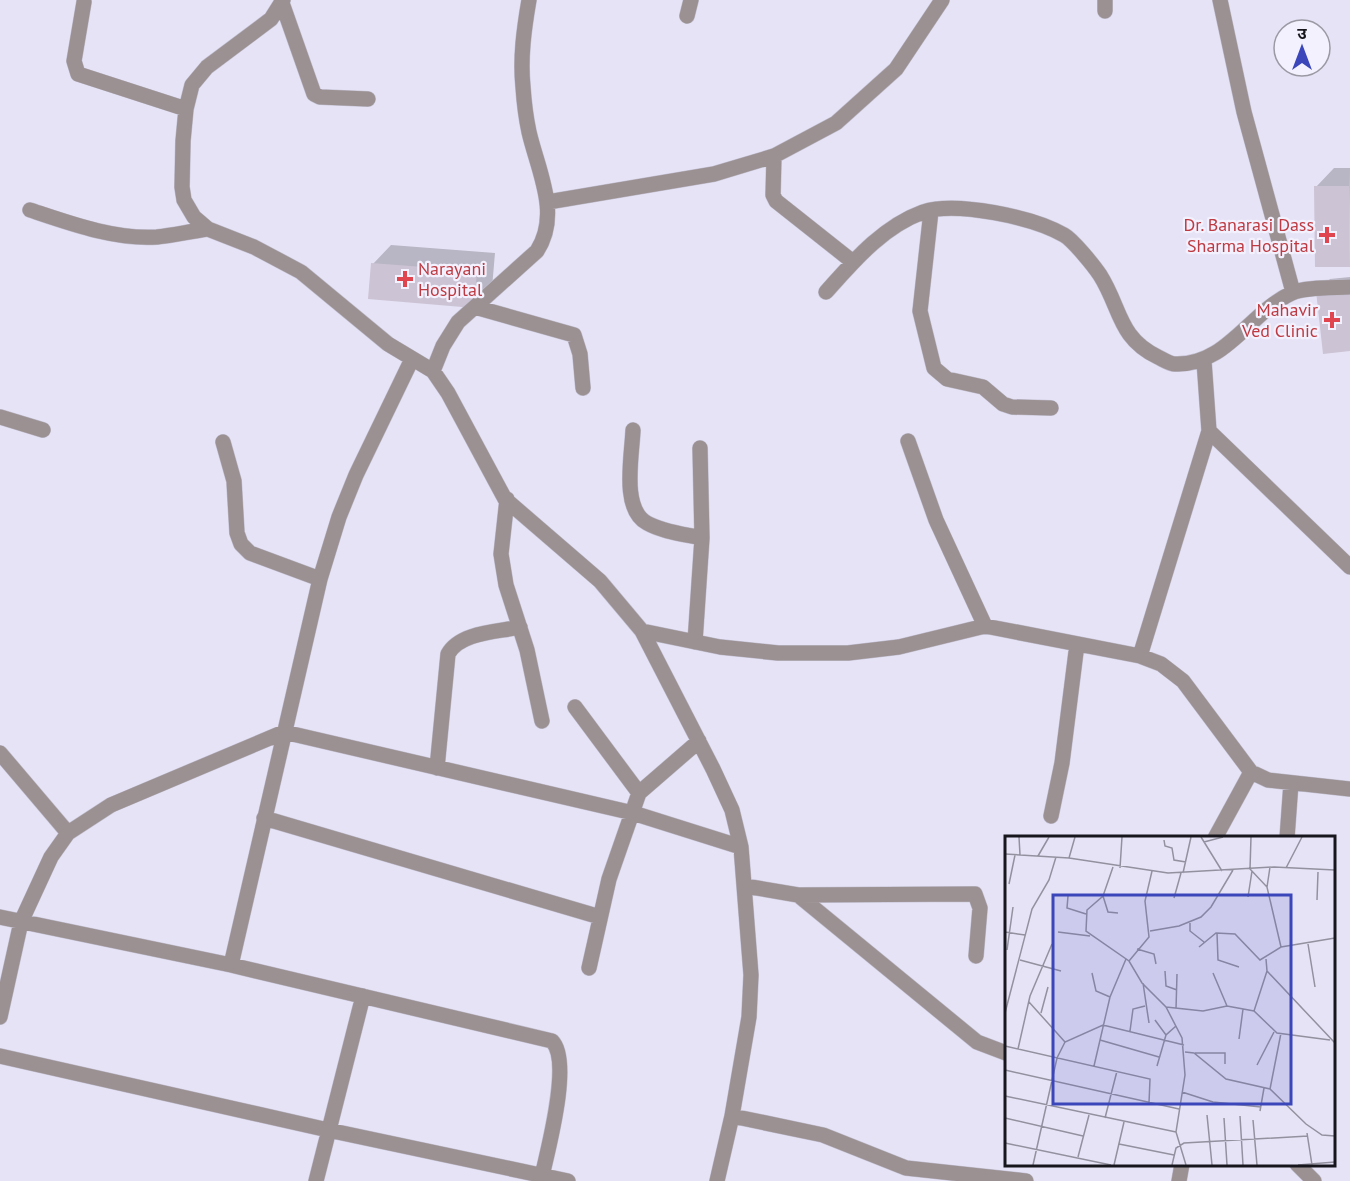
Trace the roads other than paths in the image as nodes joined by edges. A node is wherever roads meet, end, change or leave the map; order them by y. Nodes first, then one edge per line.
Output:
1 (529, 0) edge
2 (691, 0) edge
3 (942, 0) edge
4 (1220, 0) edge
5 (84, 2) dead end
6 (283, 2) edge
7 (687, 16) dead end
8 (368, 99) dead end
9 (186, 109) junction
10 (774, 156) junction
11 (548, 202) junction
12 (30, 210) dead end
13 (931, 211) junction
14 (208, 229) junction
15 (853, 262) junction
16 (1350, 287) edge
17 (826, 292) dead end
18 (1293, 292) junction
19 (475, 307) junction
20 (412, 359) junction
21 (1204, 361) junction
22 (433, 372) junction
23 (583, 388) dead end
24 (1051, 408) dead end
25 (0, 417) edge
26 (43, 430) dead end
27 (633, 430) dead end
28 (1209, 431) junction
29 (908, 441) dead end
30 (223, 442) dead end
31 (700, 448) dead end
32 (507, 500) junction
33 (702, 538) junction
34 (1350, 567) edge
35 (320, 579) junction
36 (985, 626) junction
37 (520, 627) junction
38 (642, 631) junction
39 (695, 642) junction
40 (1077, 644) junction
41 (1140, 656) junction
42 (575, 707) dead end
43 (542, 721) dead end
44 (284, 732) junction
45 (699, 741) junction
46 (0, 753) edge
47 (437, 768) junction
48 (1251, 772) junction
49 (1291, 783) junction
50 (1350, 789) edge
51 (639, 793) junction
52 (633, 813) junction
53 (1051, 816) dead end
54 (264, 818) junction
55 (68, 833) junction
56 (1216, 836) edge
57 (1287, 836) edge
58 (741, 847) junction
59 (745, 886) junction
60 (798, 896) junction
61 (0, 917) edge
62 (600, 917) junction
63 (21, 922) junction
64 (976, 956) dead end
65 (231, 965) junction
66 (589, 968) dead end
67 (363, 996) junction
68 (0, 1017) edge
69 (1005, 1053) edge
70 (0, 1056) edge
71 (732, 1116) junction
72 (328, 1130) junction
73 (1182, 1166) edge
74 (1299, 1166) edge
75 (542, 1176) junction
76 (316, 1181) edge
77 (568, 1181) edge
78 (717, 1181) edge
79 (1026, 1181) edge
80 (1179, 1181) edge
81 (1314, 1181) edge

1 - 11 street
2 - 7 street
3 - 10 street
4 - 18 street
5 - 9 street
6 - 8 street
6 - 9 street
9 - 14 street
10 - 11 street
10 - 15 street
11 - 19 street
12 - 14 street
13 - 15 street
13 - 21 street
13 - 24 street
14 - 20 street
15 - 17 street
16 - 18 street
18 - 21 street
19 - 22 street
19 - 23 street
20 - 22 street
20 - 35 street
21 - 28 street
22 - 32 street
25 - 26 street
27 - 33 street
28 - 34 street
28 - 41 street
29 - 36 street
30 - 35 street
31 - 33 street
32 - 37 street
32 - 38 street
33 - 39 street
35 - 44 street
36 - 39 street
36 - 40 street
37 - 43 street
37 - 47 street
38 - 39 street
38 - 45 street
40 - 41 street
40 - 53 street
41 - 48 street
42 - 51 street
44 - 47 street
44 - 54 street
44 - 55 street
45 - 51 street
45 - 58 street
46 - 55 street
47 - 52 street
48 - 49 street
48 - 56 street
49 - 50 street
49 - 57 street
51 - 52 street
52 - 58 street
52 - 62 street
54 - 62 street
54 - 65 street
55 - 63 street
58 - 59 street
59 - 60 street
59 - 71 street
60 - 64 street
60 - 69 street
61 - 63 street
62 - 66 street
63 - 65 street
63 - 68 street
65 - 67 street
67 - 72 street
67 - 75 street
70 - 72 street
71 - 78 street
71 - 79 street
72 - 75 street
72 - 76 street
73 - 80 street
74 - 81 street
75 - 77 street

